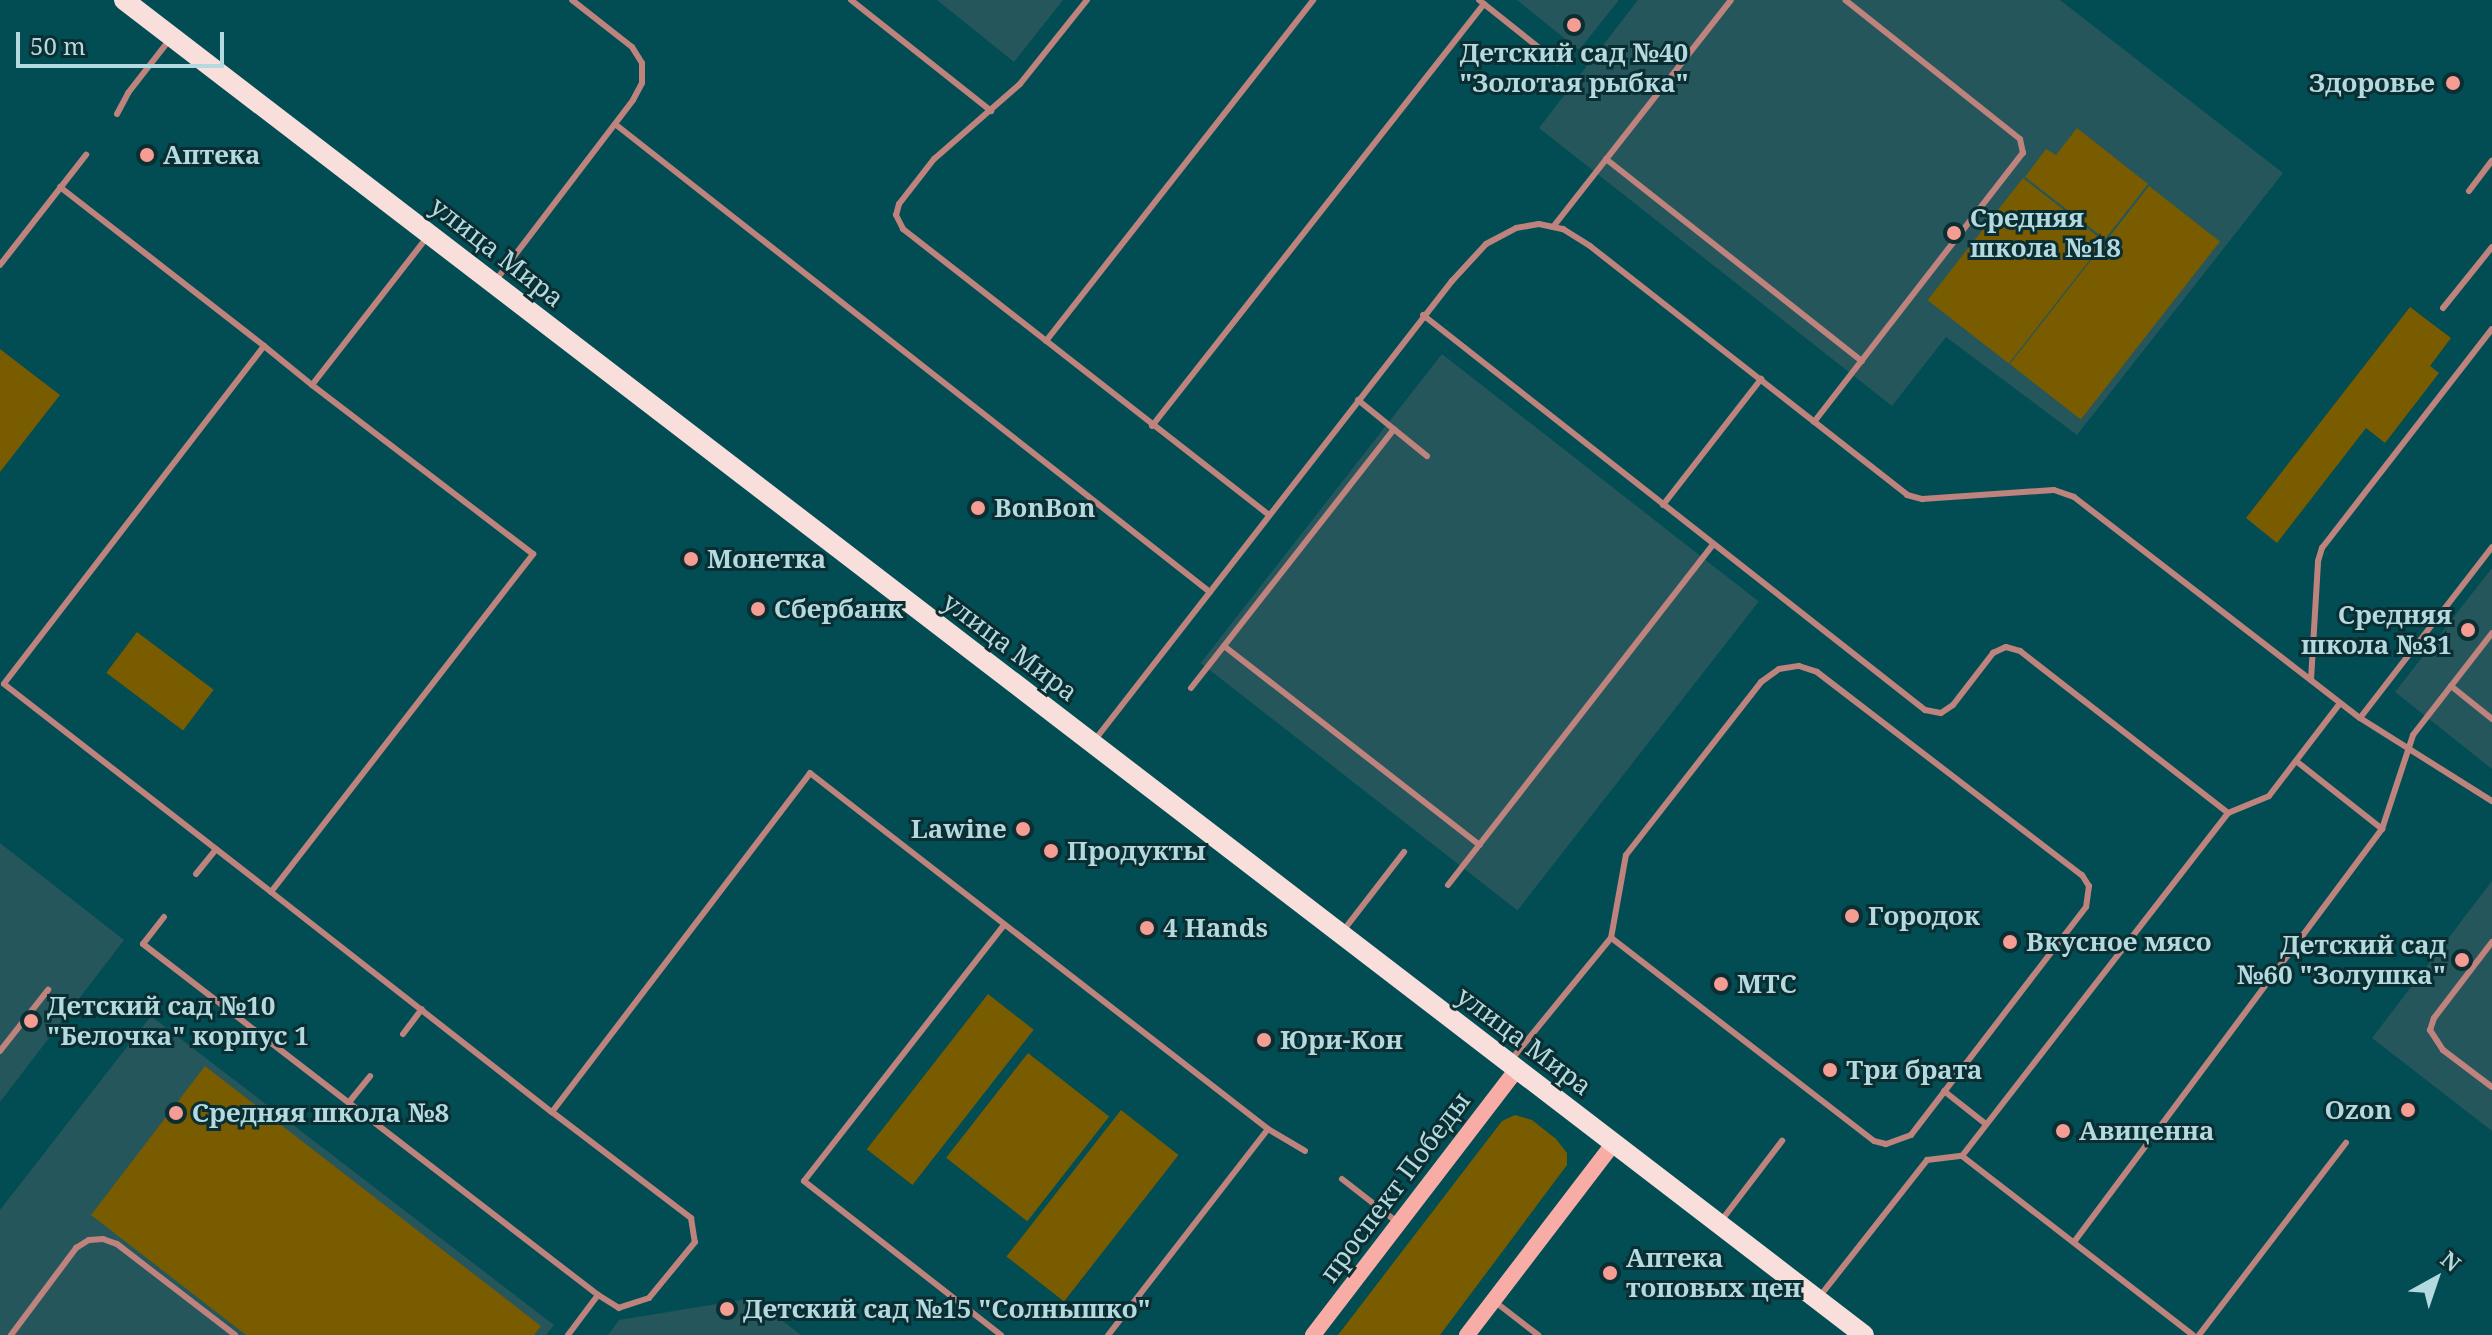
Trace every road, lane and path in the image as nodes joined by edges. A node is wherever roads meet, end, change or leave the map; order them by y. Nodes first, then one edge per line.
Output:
1 (124, 0) edge
2 (572, 0) edge
3 (851, 0) edge
4 (1087, 0) edge
5 (1313, 0) edge
6 (1731, 0) edge
7 (1845, 0) edge
8 (1482, 2) edge
9 (172, 37) junction
10 (1557, 62) dead end
11 (991, 111) junction
12 (117, 114) dead end
13 (615, 124) junction
14 (86, 155) dead end
15 (1606, 159) junction
16 (2492, 161) edge
17 (60, 187) junction
18 (2469, 191) dead end
19 (1553, 227) junction
20 (430, 233) junction
21 (2492, 247) edge
22 (0, 265) edge
23 (494, 282) junction
24 (2443, 308) dead end
25 (1423, 315) junction
26 (2492, 329) edge
27 (1046, 341) junction
28 (264, 346) junction
29 (1862, 361) junction
30 (1761, 379) junction
31 (312, 385) junction
32 (1358, 400) junction
33 (1814, 422) junction
34 (1152, 426) junction
35 (1394, 429) junction
36 (1427, 456) dead end
37 (1663, 505) junction
38 (1268, 514) junction
39 (1713, 545) junction
40 (2492, 547) edge
41 (1210, 592) junction
42 (2492, 633) edge
43 (1224, 646) junction
44 (2311, 680) junction
45 (2451, 686) junction
46 (1191, 688) dead end
47 (2340, 703) junction
48 (2360, 718) junction
49 (2492, 719) edge
50 (1092, 743) junction
51 (2407, 748) junction
52 (2296, 761) junction
53 (2492, 801) edge
54 (2228, 813) junction
55 (2382, 829) junction
56 (1480, 845) junction
57 (216, 849) junction
58 (1404, 852) dead end
59 (196, 874) dead end
60 (1448, 885) dead end
61 (271, 892) junction
62 (164, 917) dead end
63 (1004, 925) junction
64 (1341, 934) junction
65 (1611, 938) junction
66 (2492, 942) edge
67 (48, 990) dead end
68 (422, 1009) junction
69 (403, 1034) dead end
70 (0, 1051) edge
71 (1513, 1066) junction
72 (370, 1076) dead end
73 (2492, 1087) edge
74 (1944, 1091) junction
75 (350, 1101) junction
76 (552, 1112) junction
77 (1986, 1124) junction
78 (1268, 1129) junction
79 (1782, 1141) dead end
80 (1614, 1143) junction
81 (2346, 1143) dead end
82 (1305, 1151) dead end
83 (1962, 1156) junction
84 (1342, 1179) dead end
85 (1398, 1223) junction
86 (1718, 1223) junction
87 (2074, 1242) junction
88 (598, 1295) junction
89 (1818, 1299) junction
90 (1494, 1301) junction
91 (11, 1335) edge
92 (235, 1335) edge
93 (568, 1335) edge
94 (1001, 1335) edge
95 (1108, 1335) edge
96 (1313, 1335) edge
97 (1467, 1335) edge
98 (1538, 1335) edge
99 (1864, 1335) edge
100 (2193, 1335) edge
101 (2199, 1335) edge

1 - 9 main road, улица Мира
2 - 13 lane
3 - 11 lane
4 - 11 lane
5 - 27 lane
6 - 15 lane
7 - 29 lane
8 - 10 lane
8 - 34 lane
9 - 12 lane
9 - 20 main road, улица Мира
11 - 27 lane
13 - 23 lane
13 - 41 lane
14 - 17 lane
15 - 19 lane
15 - 29 lane
16 - 18 lane
17 - 22 lane
17 - 28 lane
19 - 25 lane
19 - 30 lane
20 - 23 main road, улица Мира
20 - 31 lane
21 - 24 lane
23 - 50 main road, улица Мира
25 - 32 lane
25 - 37 lane
26 - 44 lane
27 - 34 lane
28 - 31 lane
28 - 57 lane
29 - 33 lane
30 - 33 lane
30 - 37 lane
31 - 61 lane
32 - 35 lane
32 - 38 lane
33 - 44 lane
34 - 38 lane
35 - 36 lane
35 - 43 lane
37 - 39 lane
38 - 41 lane
39 - 54 lane
39 - 56 lane
40 - 48 lane
41 - 50 lane
42 - 45 lane
43 - 46 lane
43 - 56 lane
44 - 47 lane
45 - 49 lane
45 - 51 lane
47 - 48 lane
47 - 52 lane
48 - 51 lane
50 - 64 main road, улица Мира
51 - 53 lane
51 - 55 lane
52 - 54 lane
52 - 55 lane
54 - 77 lane
55 - 87 lane
56 - 60 lane
57 - 59 lane
57 - 61 lane
58 - 64 lane
61 - 68 lane
62 - 75 lane
63 - 76 lane
63 - 78 lane
63 - 94 lane
64 - 71 main road, улица Мира
65 - 71 lane
65 - 74 lane
65 - 74 lane
66 - 73 lane
67 - 70 lane
68 - 69 lane
68 - 76 lane
71 - 80 main road, улица Мира
71 - 85 main road, проспект Победы
72 - 75 lane
74 - 77 lane
75 - 88 lane
76 - 88 lane
77 - 83 lane
78 - 82 lane
78 - 95 lane
79 - 86 lane
80 - 86 main road, улица Мира
80 - 90 main road
81 - 101 lane
83 - 87 lane
83 - 89 lane
84 - 85 lane
85 - 96 main road, проспект Победы
86 - 89 main road, улица Мира
87 - 100 lane
88 - 93 lane
89 - 99 main road, улица Мира
90 - 97 main road
90 - 98 lane
91 - 92 lane

